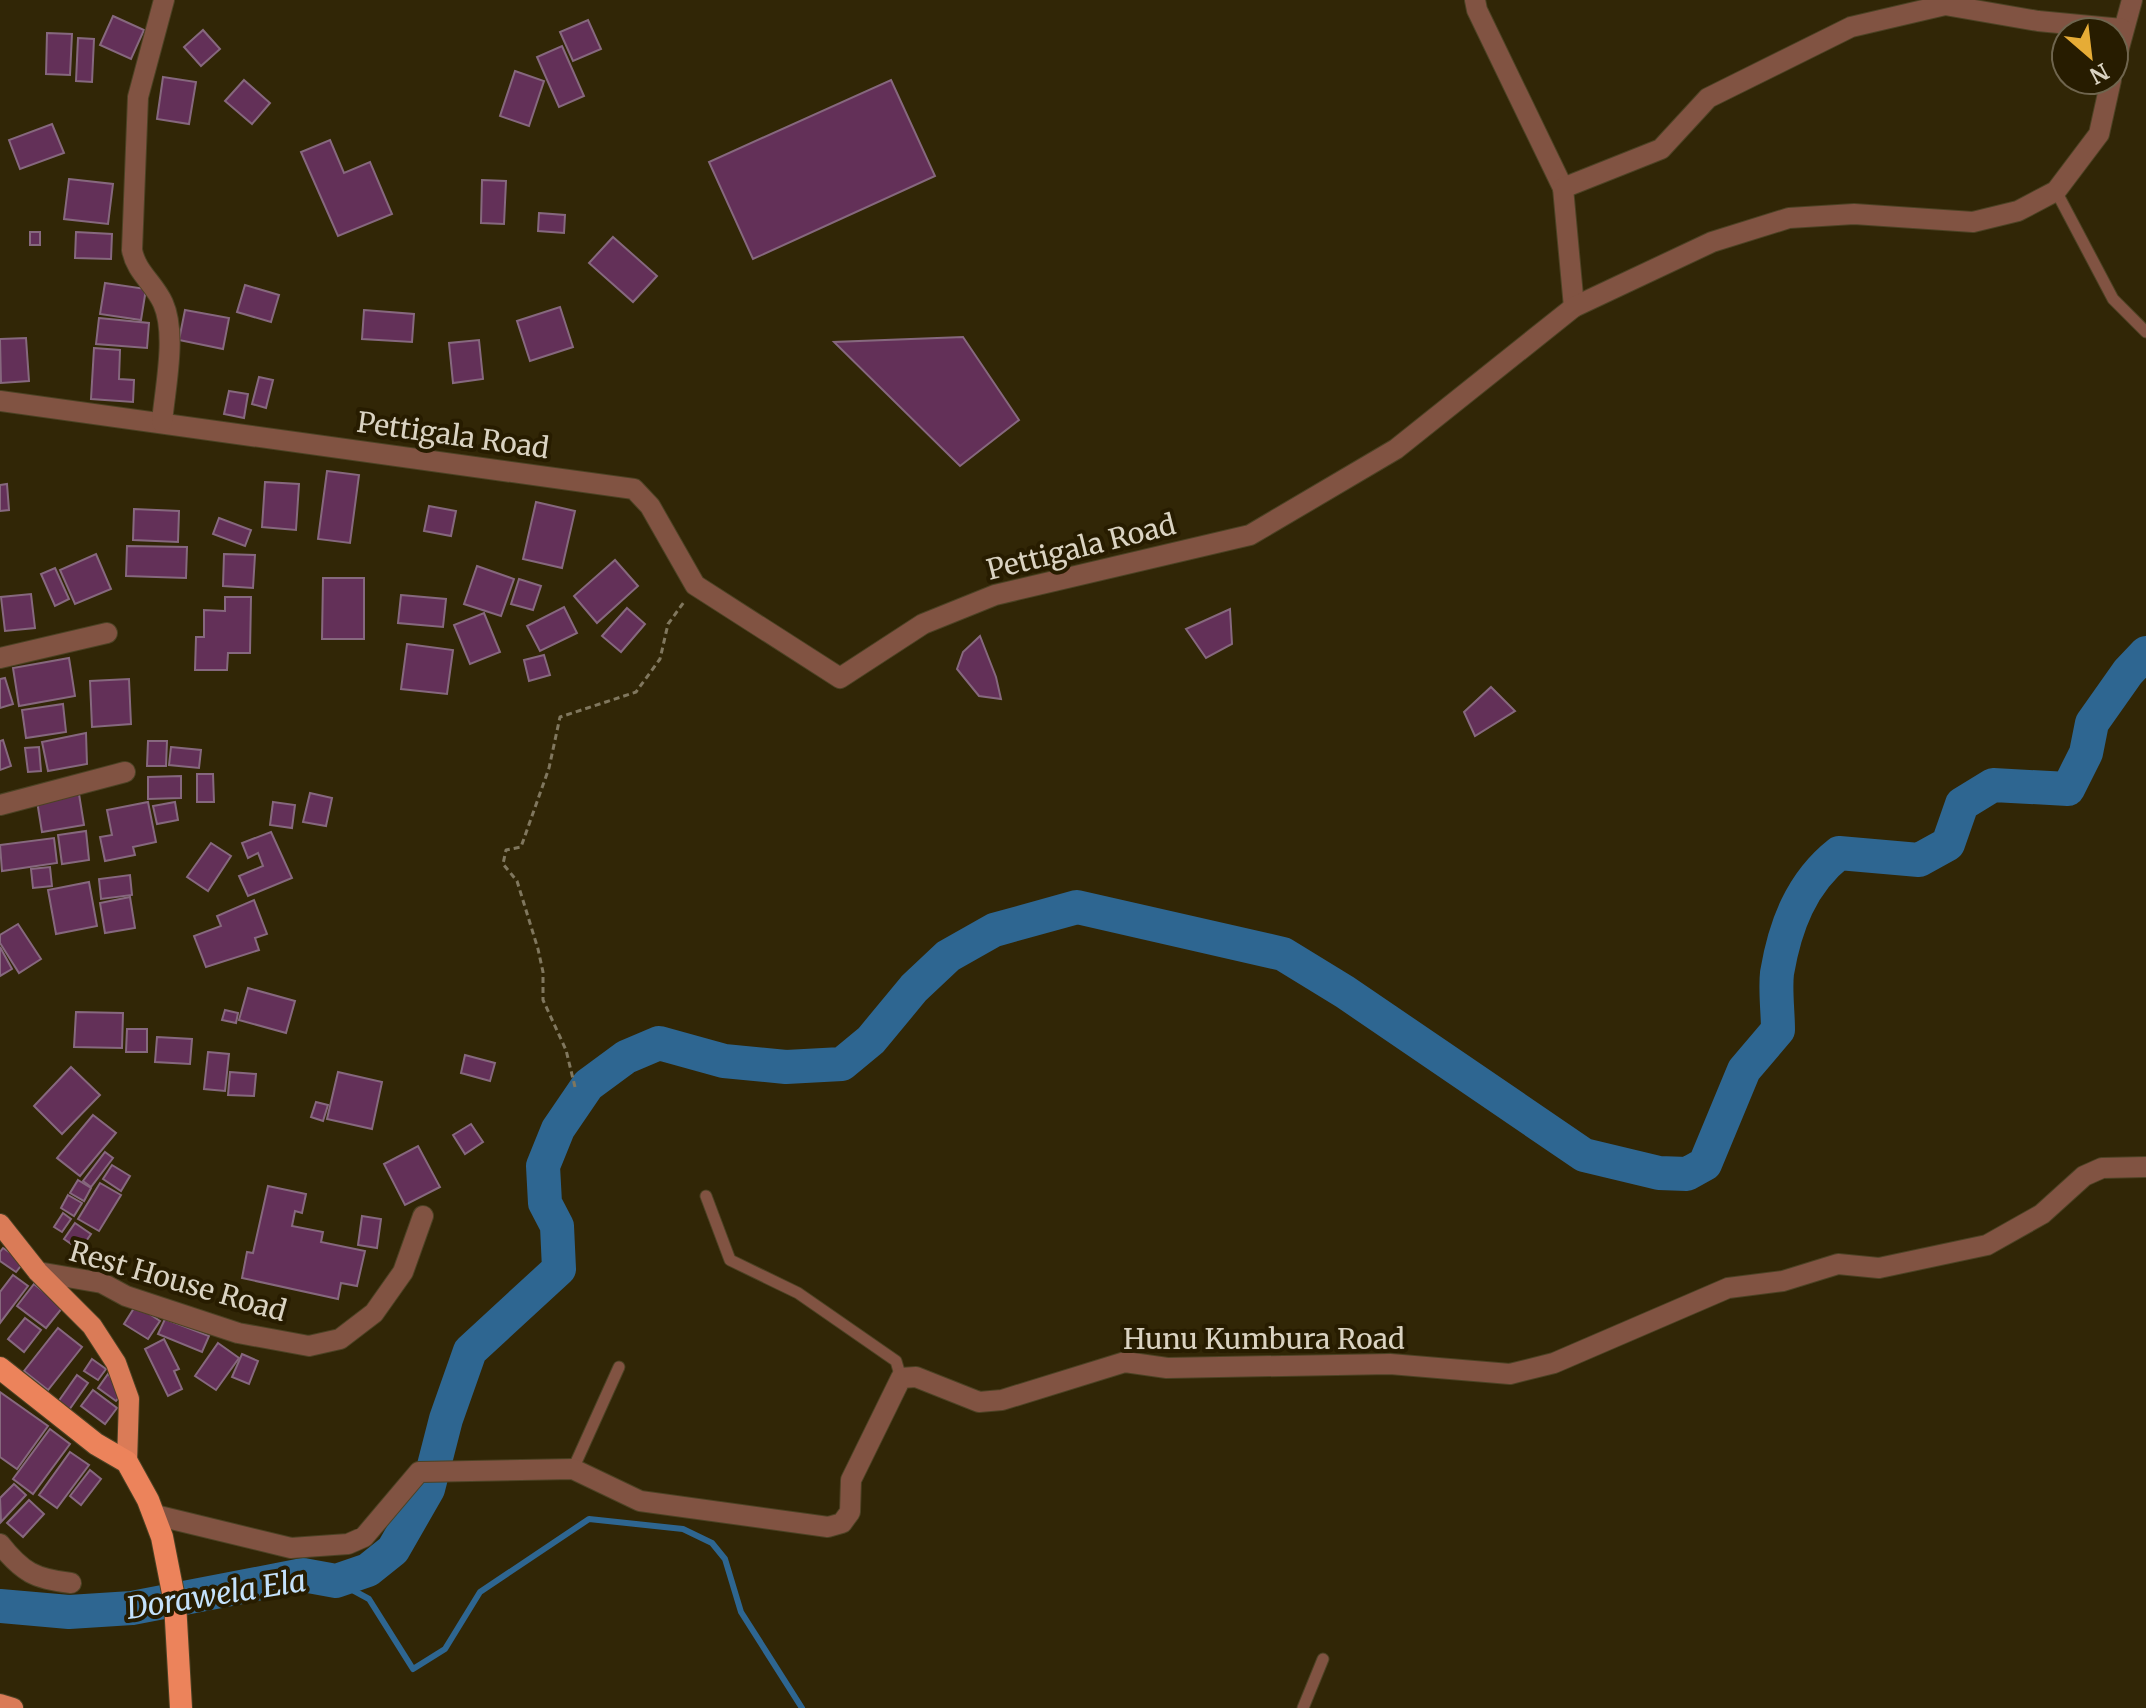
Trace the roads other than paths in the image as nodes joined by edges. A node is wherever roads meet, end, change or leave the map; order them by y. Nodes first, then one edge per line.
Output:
1 (164, 0) edge
2 (1475, 0) edge
3 (2050, 22) edge
4 (2107, 96) edge
5 (1563, 188) junction
6 (2056, 191) junction
7 (1574, 307) junction
8 (2146, 332) edge
9 (0, 401) edge
10 (162, 422) junction
11 (107, 633) dead end
12 (0, 658) edge
13 (125, 772) dead end
14 (0, 805) edge
15 (2146, 1167) edge
16 (706, 1196) dead end
17 (423, 1216) dead end
18 (0, 1224) edge
19 (38, 1272) junction
20 (619, 1367) dead end
21 (0, 1368) edge
22 (901, 1378) junction
23 (129, 1399) junction
24 (96, 1444) junction
25 (127, 1462) junction
26 (573, 1469) junction
27 (155, 1515) junction
28 (0, 1544) edge
29 (71, 1583) dead end
30 (1323, 1659) dead end
31 (0, 1704) edge
32 (13, 1708) edge
33 (181, 1708) edge
34 (1303, 1708) edge

1 - 10 street
2 - 5 street
3 - 5 street
4 - 6 street, Pettigala Road
5 - 7 street
6 - 7 street, Pettigala Road
6 - 8 lane
7 - 10 street, Pettigala Road
9 - 10 street, Pettigala Road
11 - 12 street
13 - 14 street
15 - 22 street, Hunu Kumbura Road
16 - 22 lane
17 - 19 street, Rest House Road
18 - 19 main road
19 - 23 main road
20 - 26 lane
21 - 24 highway
22 - 26 street
23 - 24 main road
23 - 25 main road
24 - 25 highway
25 - 27 highway
26 - 27 street
27 - 33 highway
28 - 29 street
30 - 34 lane
31 - 32 main road

